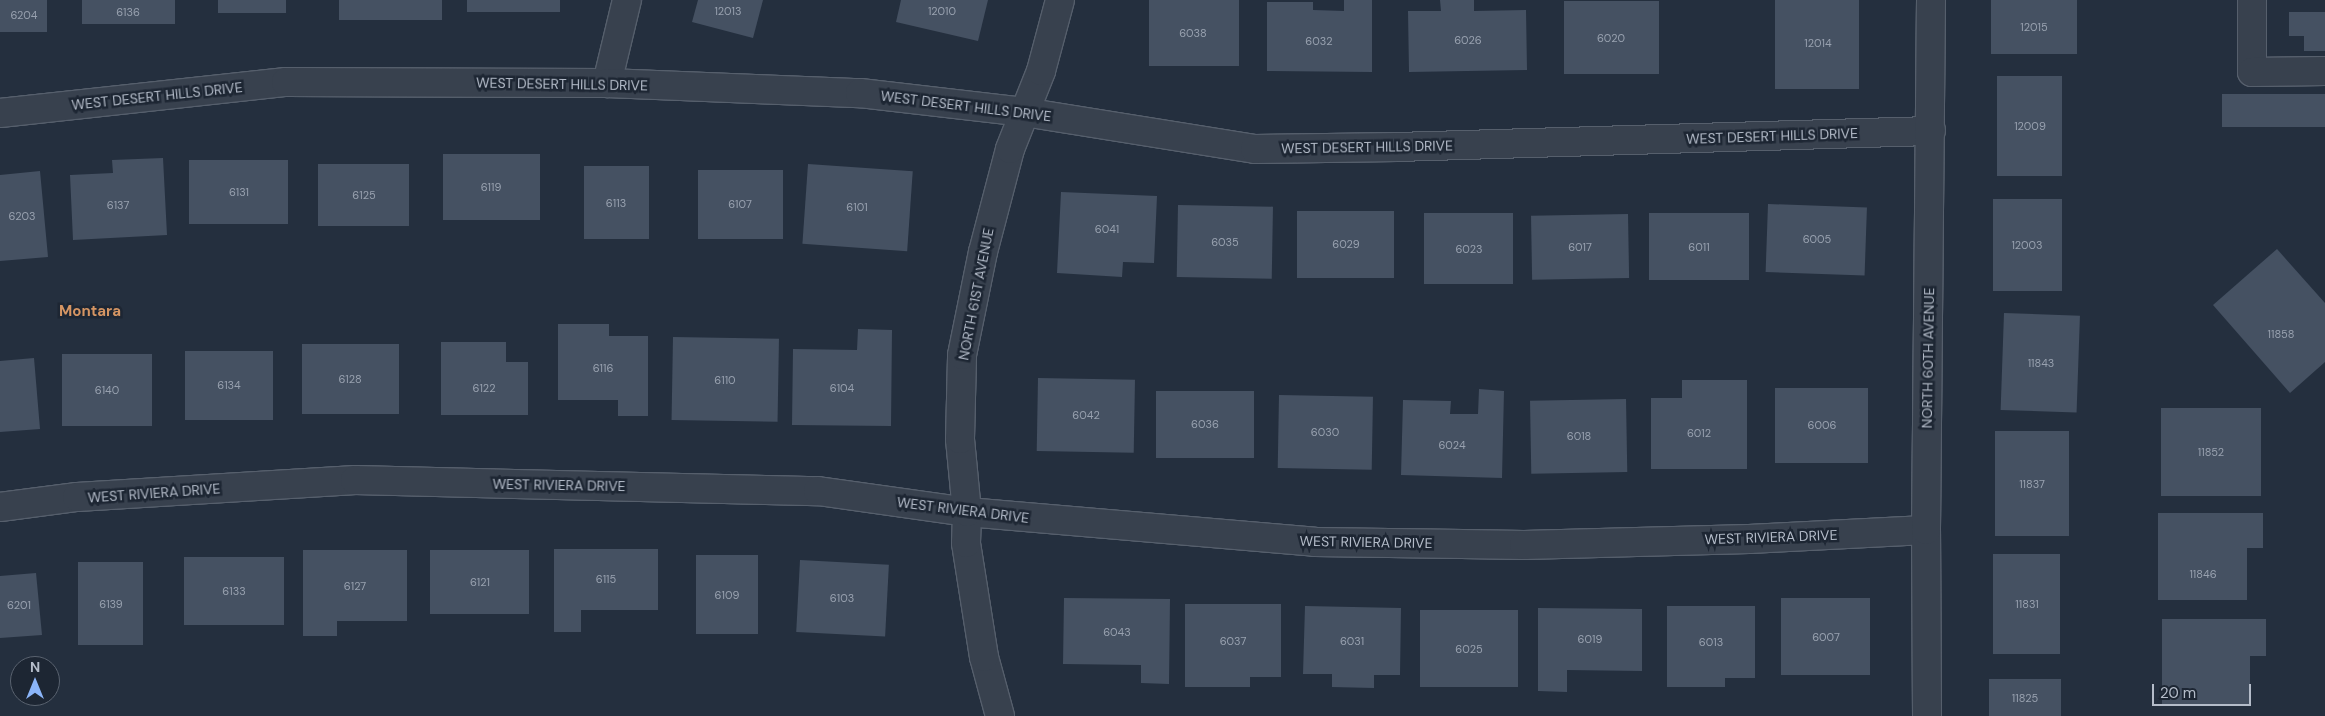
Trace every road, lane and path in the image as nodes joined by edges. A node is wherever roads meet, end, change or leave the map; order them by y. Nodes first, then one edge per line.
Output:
1 (627, 0) edge
2 (1060, 0) edge
3 (1931, 0) edge
4 (2252, 0) edge
5 (2325, 71) edge
6 (607, 83) junction
7 (1024, 112) junction
8 (0, 113) edge
9 (1931, 131) junction
10 (0, 507) edge
11 (966, 512) junction
12 (1926, 530) junction
13 (1000, 716) edge
14 (1927, 716) edge

1 - 6 street
2 - 7 street, NORTH 61ST AVENUE
3 - 9 street, NORTH 60TH AVENUE
4 - 5 street
6 - 7 street, WEST DESERT HILLS DRIVE
6 - 8 street, WEST DESERT HILLS DRIVE
7 - 9 street, WEST DESERT HILLS DRIVE
7 - 11 street, NORTH 61ST AVENUE
9 - 12 street, NORTH 60TH AVENUE
10 - 11 street, WEST RIVIERA DRIVE
11 - 12 street, WEST RIVIERA DRIVE
11 - 13 street, NORTH 61ST AVENUE
12 - 14 street, NORTH 60TH AVENUE

